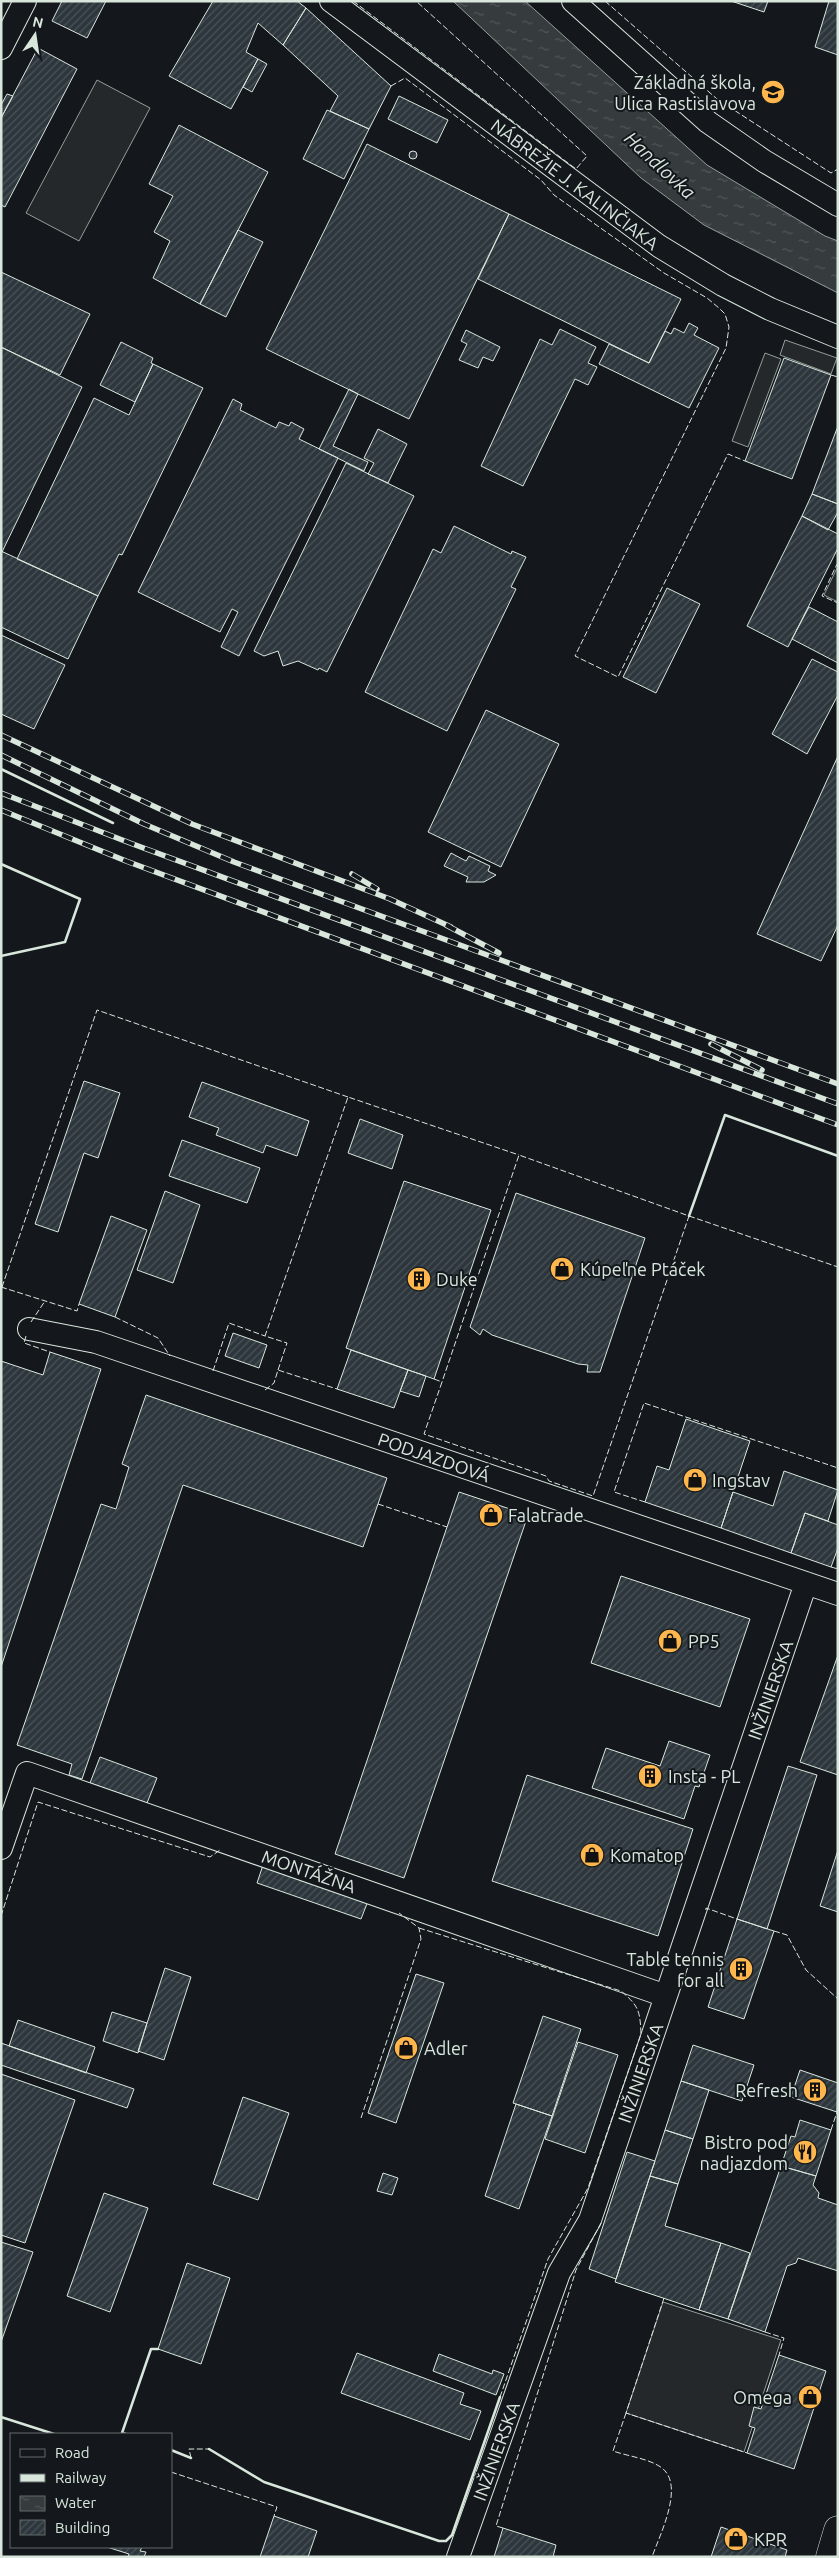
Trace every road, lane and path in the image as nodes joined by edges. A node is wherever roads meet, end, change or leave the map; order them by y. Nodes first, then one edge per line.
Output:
1 (25, 1) edge
2 (331, 1) edge
3 (574, 1) edge
4 (1, 48) edge
5 (838, 205) edge
6 (838, 337) edge
7 (29, 1329) dead end
8 (806, 1583) junction
9 (838, 1594) edge
10 (1, 1848) edge
11 (666, 1996) junction
12 (838, 2530) edge
13 (458, 2557) edge
14 (830, 2557) edge

1 - 4 street
2 - 6 street, NÁBREŽIE J. KALINČIAKA
3 - 5 street
7 - 8 street, PODJAZDOVÁ
8 - 9 street, PODJAZDOVÁ
8 - 11 street, INŽINIERSKA
10 - 11 street, MONTÁŽNA
11 - 13 street, INŽINIERSKA
12 - 14 main road

